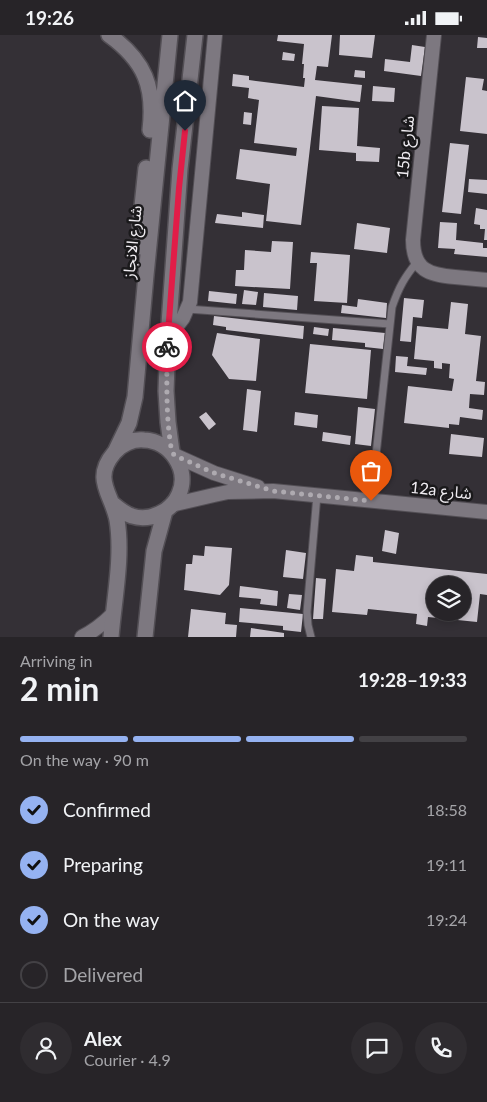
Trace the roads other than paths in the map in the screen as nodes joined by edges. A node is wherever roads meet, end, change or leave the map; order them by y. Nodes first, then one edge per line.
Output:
1 (109, 35) edge
2 (170, 35) edge
3 (195, 35) edge
4 (215, 35) edge
5 (434, 35) edge
6 (417, 262) junction
7 (146, 275) junction
8 (487, 280) edge
9 (187, 309) junction
10 (390, 324) junction
11 (168, 338) junction
12 (116, 450) junction
13 (173, 453) junction
14 (273, 491) junction
15 (317, 495) junction
16 (371, 501) junction
17 (113, 504) junction
18 (168, 508) junction
19 (487, 512) edge
20 (113, 614) junction
21 (82, 637) edge
22 (111, 637) edge
23 (144, 637) edge
24 (311, 637) edge

1 - 7 street
2 - 7 street, شارع الانجاز
3 - 11 street
4 - 9 street
5 - 6 street, 15b شارع
6 - 8 street
6 - 10 lane
7 - 12 street, شارع الانجاز
9 - 10 lane
9 - 11 street
10 - 16 lane
11 - 13 street
12 - 13 street
12 - 17 street
13 - 14 street, 12a شارع
13 - 18 street
14 - 15 street, 12a شارع
14 - 18 street, 12a شارع
15 - 16 street, 12a شارع
15 - 24 lane
16 - 19 street, 12a شارع
17 - 18 street
17 - 20 street
18 - 23 street
20 - 21 street
20 - 22 street

